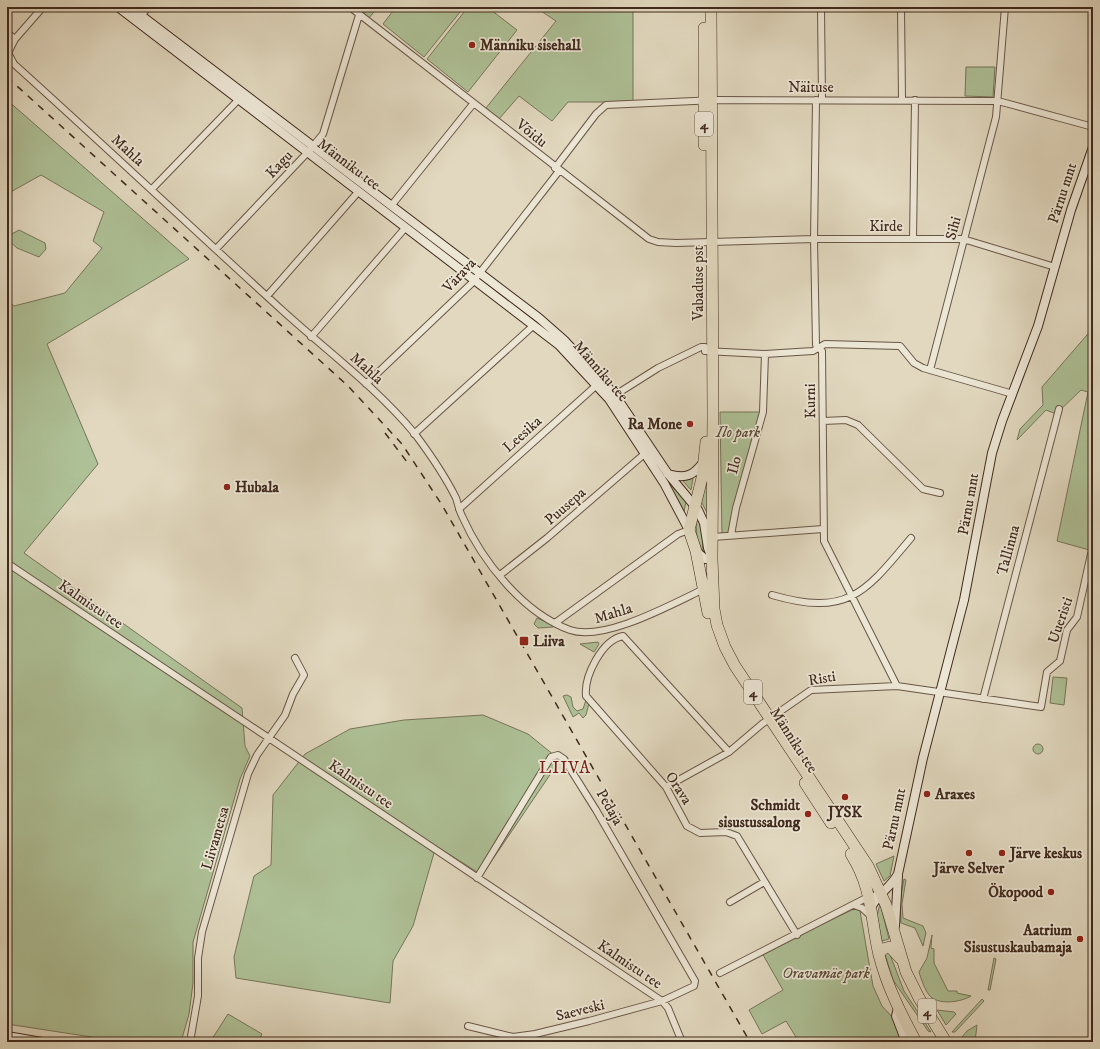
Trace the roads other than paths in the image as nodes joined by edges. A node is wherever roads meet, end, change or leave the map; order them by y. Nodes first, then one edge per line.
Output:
1 (43, 7) edge
2 (118, 7) edge
3 (130, 7) edge
4 (148, 7) edge
5 (351, 7) edge
6 (703, 7) edge
7 (711, 7) edge
8 (821, 7) edge
9 (901, 7) edge
10 (1004, 7) edge
11 (359, 15) junction
12 (139, 19) junction
13 (7, 33) edge
14 (15, 39) junction
15 (241, 96) junction
16 (819, 100) junction
17 (902, 100) junction
18 (915, 100) junction
19 (708, 101) junction
20 (998, 101) junction
21 (473, 104) junction
22 (1093, 127) edge
23 (1093, 147) edge
24 (311, 149) junction
25 (557, 169) junction
26 (152, 189) junction
27 (359, 191) junction
28 (392, 206) junction
29 (406, 227) junction
30 (814, 239) junction
31 (913, 239) junction
32 (963, 239) junction
33 (709, 241) junction
34 (216, 249) junction
35 (1055, 267) junction
36 (477, 277) junction
37 (267, 296) junction
38 (534, 324) junction
39 (311, 336) junction
40 (819, 348) junction
41 (708, 350) junction
42 (765, 354) junction
43 (930, 370) junction
44 (600, 382) junction
45 (366, 384) junction
46 (1013, 394) junction
47 (612, 397) junction
48 (1059, 409) dead end
49 (823, 421) junction
50 (414, 434) junction
51 (645, 454) junction
52 (654, 454) junction
53 (705, 459) junction
54 (668, 474) junction
55 (940, 493) dead end
56 (694, 505) junction
57 (459, 509) junction
58 (824, 529) junction
59 (689, 530) junction
60 (713, 536) junction
61 (731, 536) junction
62 (911, 538) dead end
63 (696, 550) junction
64 (1091, 554) dead end
65 (712, 559) junction
66 (7, 563) edge
67 (500, 575) junction
68 (704, 590) junction
69 (772, 595) dead end
70 (852, 596) junction
71 (555, 623) junction
72 (295, 658) dead end
73 (897, 686) junction
74 (940, 692) junction
75 (983, 699) junction
76 (768, 720) junction
77 (269, 738) junction
78 (729, 752) junction
79 (666, 786) junction
80 (898, 874) junction
81 (477, 878) junction
82 (764, 882) junction
83 (730, 902) dead end
84 (875, 902) junction
85 (854, 905) junction
86 (894, 931) junction
87 (797, 935) junction
88 (879, 954) junction
89 (901, 958) junction
90 (720, 973) dead end
91 (694, 986) joint
92 (662, 1001) junction
93 (898, 1008) junction
94 (468, 1026) dead end
95 (7, 1036) edge
96 (941, 1041) edge
97 (42, 1042) edge
98 (190, 1042) edge
99 (682, 1042) edge
100 (906, 1042) edge
101 (916, 1042) edge

1 - 14 street
2 - 12 street, Männiku tee
3 - 12 street, Männiku tee
4 - 12 street
5 - 11 street, Võidu
6 - 19 highway, Vabaduse pst / 4
7 - 19 highway, Vabaduse pst / 4
8 - 16 street, Kurni
9 - 17 street
10 - 20 street, Sihi
11 - 21 street, Võidu
11 - 24 street, Kagu
12 - 15 street, Männiku tee
13 - 14 street
14 - 26 street, Mahla
15 - 24 street, Männiku tee
15 - 26 street
16 - 17 street, Näituse
16 - 19 street, Näituse
16 - 30 street, Kurni
17 - 18 street, Näituse
18 - 20 street, Näituse
18 - 31 street
19 - 25 street, Näituse
19 - 33 highway, Vabaduse pst / 4
20 - 22 street, Näituse
20 - 32 street, Sihi
21 - 25 street, Võidu
21 - 28 street
23 - 35 street, Pärnu mnt
24 - 27 street, Männiku tee
24 - 28 street, Männiku tee
24 - 34 street, Kagu
25 - 33 street, Võidu
25 - 36 street, Värava
26 - 34 street, Mahla
27 - 29 street, Männiku tee
27 - 37 street
28 - 36 street, Männiku tee
29 - 36 street, Männiku tee
29 - 39 street
30 - 31 street, Kirde
30 - 33 street, Kirde
30 - 40 street, Kurni
31 - 32 street, Kirde
32 - 35 street, Kirde
32 - 43 street, Sihi
33 - 41 highway, Vabaduse pst / 4
34 - 37 street, Mahla
35 - 46 street, Pärnu mnt
36 - 38 street, Männiku tee
36 - 44 street, Männiku tee
36 - 45 street, Värava
37 - 39 street, Mahla
38 - 44 street, Männiku tee
38 - 50 street
39 - 45 street, Mahla
40 - 42 street
40 - 43 street
40 - 49 street, Kurni
41 - 42 street
41 - 47 street
41 - 53 highway, Vabaduse pst / 4
41 - 60 highway, Vabaduse pst / 4
42 - 61 street, Ilo
43 - 46 street
44 - 47 street, Männiku tee
44 - 57 street, Leesika
45 - 50 street, Mahla
46 - 74 street, Pärnu mnt
47 - 51 street, Männiku tee
47 - 52 street, Männiku tee
48 - 75 street, Tallinna
49 - 55 street
49 - 58 street, Kurni
50 - 57 street, Mahla
51 - 52 street
51 - 59 street, Männiku tee
51 - 67 street, Puusepa
52 - 54 street, Männiku tee
53 - 54 street
53 - 56 highway, Vabaduse pst / 4
54 - 56 street, Männiku tee
56 - 59 highway, Vabaduse pst / 4
56 - 65 street, Männiku tee
57 - 67 street, Mahla
58 - 61 street
58 - 70 street, Kurni
59 - 63 highway, Männiku tee / 4
59 - 71 street
60 - 61 street
60 - 65 highway, Vabaduse pst / 4
62 - 70 street
63 - 65 street
63 - 68 highway, Männiku tee / 4
64 - 75 street, Uueristi
65 - 76 highway, Männiku tee / 4
66 - 77 street, Kalmistu tee
67 - 71 street, Mahla
68 - 71 street, Mahla
68 - 76 highway, Männiku tee / 4
69 - 70 street
70 - 73 street, Kurni
72 - 77 street, Liivametsa
73 - 74 street, Risti
73 - 76 street, Risti
74 - 75 street, Uueristi
74 - 80 street, Pärnu mnt
76 - 78 street, Risti
76 - 84 highway, Männiku tee / 4
77 - 81 street, Kalmistu tee
77 - 98 street, Liivametsa
78 - 79 street, Risti
78 - 79 street, Orava
79 - 82 street, Orava
80 - 84 street, Pärnu mnt
80 - 86 street, Pärnu mnt
81 - 91 street, Pedaja
81 - 92 street, Kalmistu tee
82 - 83 street
82 - 87 street, Orava
84 - 85 street
84 - 85 street
84 - 86 highway, Pärnu mnt / 4
84 - 88 highway, 4
85 - 87 street
86 - 89 highway, Pärnu mnt / 4
87 - 90 street
88 - 89 highway
88 - 93 highway, 4
89 - 96 highway, Pärnu mnt / 4
91 - 92 street, Saeveski
92 - 94 street, Saeveski
92 - 99 street, Kalmistu tee
93 - 100 street
93 - 101 highway, 4
95 - 97 street

